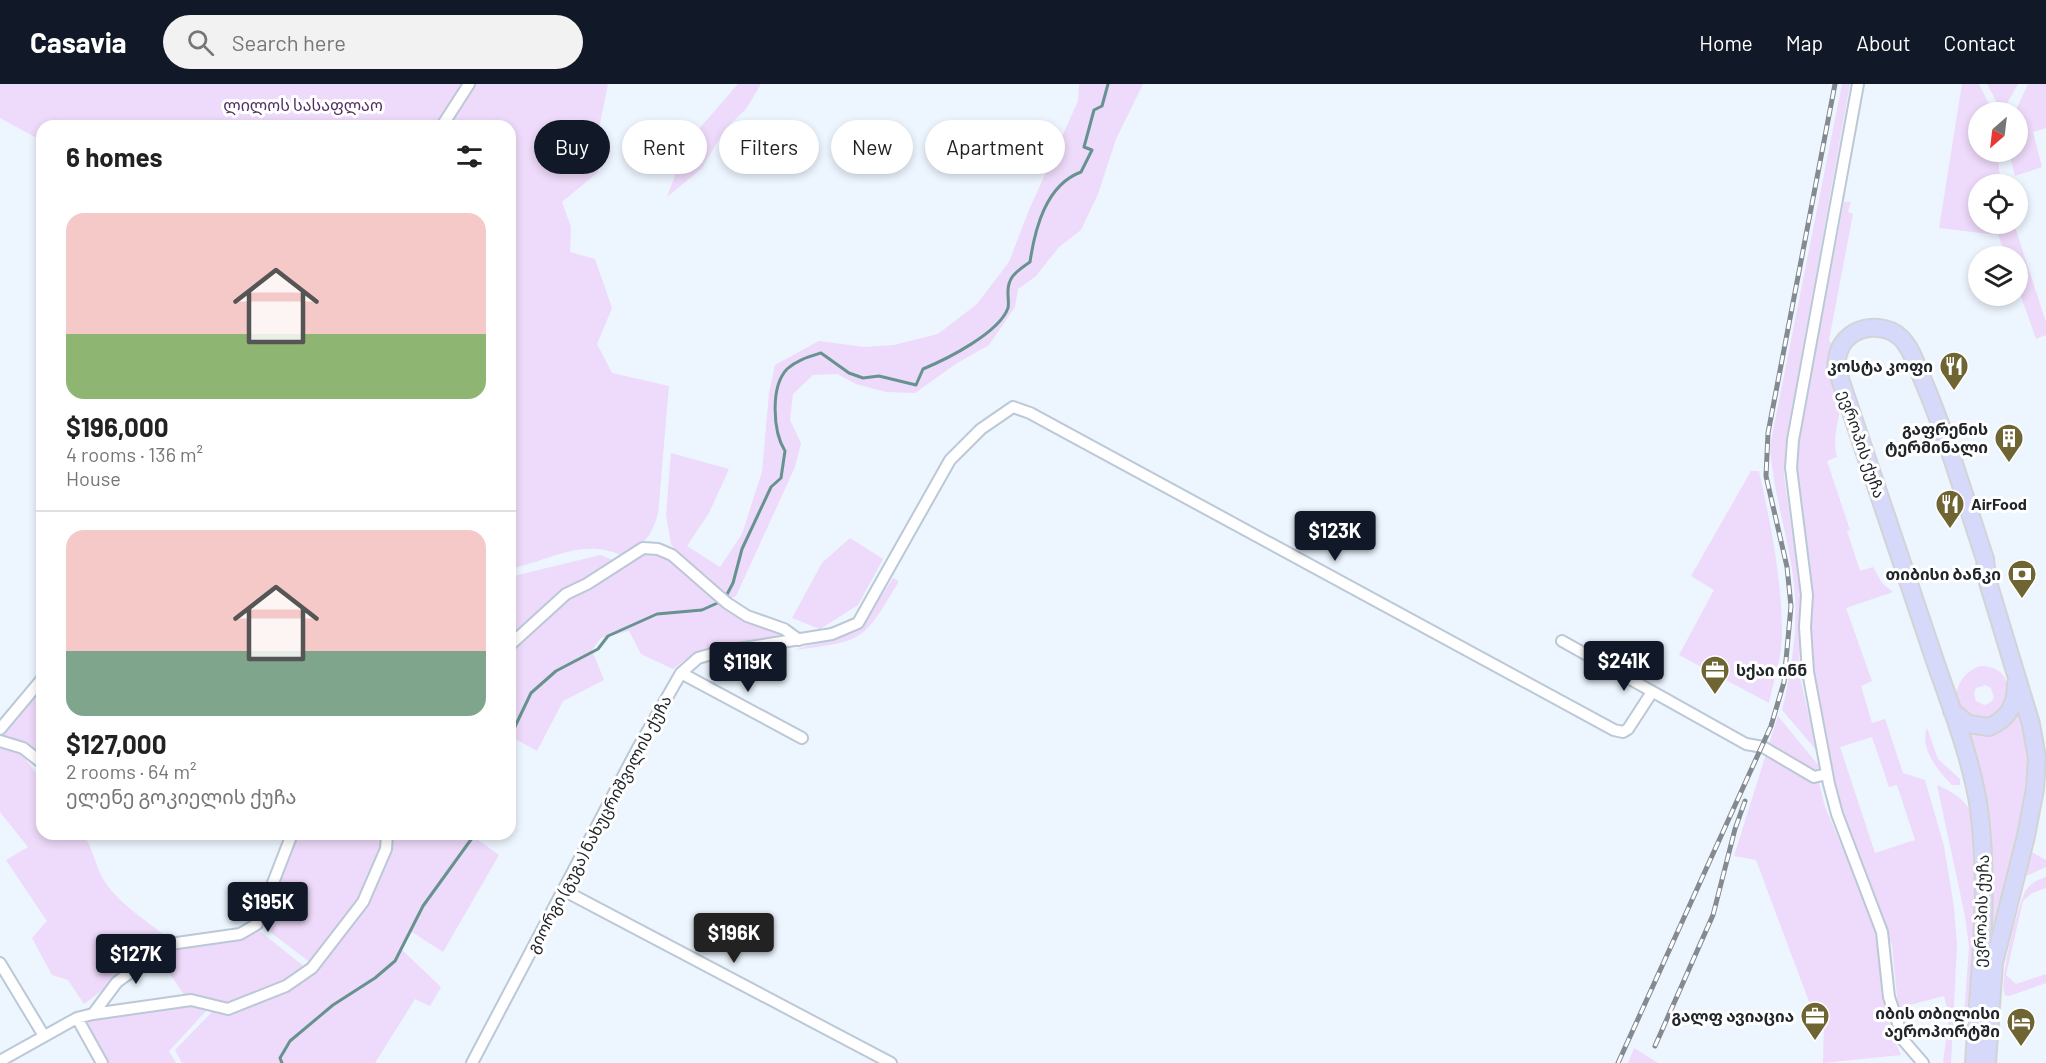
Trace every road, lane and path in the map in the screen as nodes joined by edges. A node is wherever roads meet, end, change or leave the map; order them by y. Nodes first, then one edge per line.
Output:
1 (469, 84) edge
2 (1858, 84) edge
3 (446, 120) edge
4 (516, 640) edge
5 (799, 640) junction
6 (1562, 641) dead end
7 (681, 673) junction
8 (2016, 677) junction
9 (36, 685) edge
10 (1652, 692) junction
11 (1951, 710) junction
12 (0, 729) edge
13 (802, 738) dead end
14 (0, 741) edge
15 (36, 758) edge
16 (1827, 774) junction
17 (290, 840) edge
18 (387, 840) edge
19 (563, 890) junction
20 (0, 963) edge
21 (93, 1014) junction
22 (77, 1018) junction
23 (44, 1036) junction
24 (0, 1061) edge
25 (102, 1063) edge
26 (472, 1063) edge
27 (891, 1063) edge
28 (1923, 1063) edge
29 (1974, 1063) edge
30 (1987, 1063) edge

1 - 3 street
2 - 16 street
4 - 5 street
5 - 7 street, გიორგი (გუგა) ნახუცრიშვილის ქუჩა
5 - 10 street, გიორგი (გუგა) ნახუცრიშვილის ქუჩა
6 - 10 street
7 - 13 street
7 - 19 street, გიორგი (გუგა) ნახუცრიშვილის ქუჩა
8 - 11 main road
8 - 11 main road, ევროპის ქუჩა
8 - 30 main road, ევროპის ქუჩა
9 - 12 street
10 - 16 street
11 - 29 main road, ევროპის ქუჩა
14 - 15 street
16 - 28 street
17 - 21 street
18 - 21 street
19 - 26 street, გიორგი (გუგა) ნახუცრიშვილის ქუჩა
19 - 27 street
20 - 23 street
21 - 22 street
22 - 23 street
22 - 25 street
23 - 24 street

